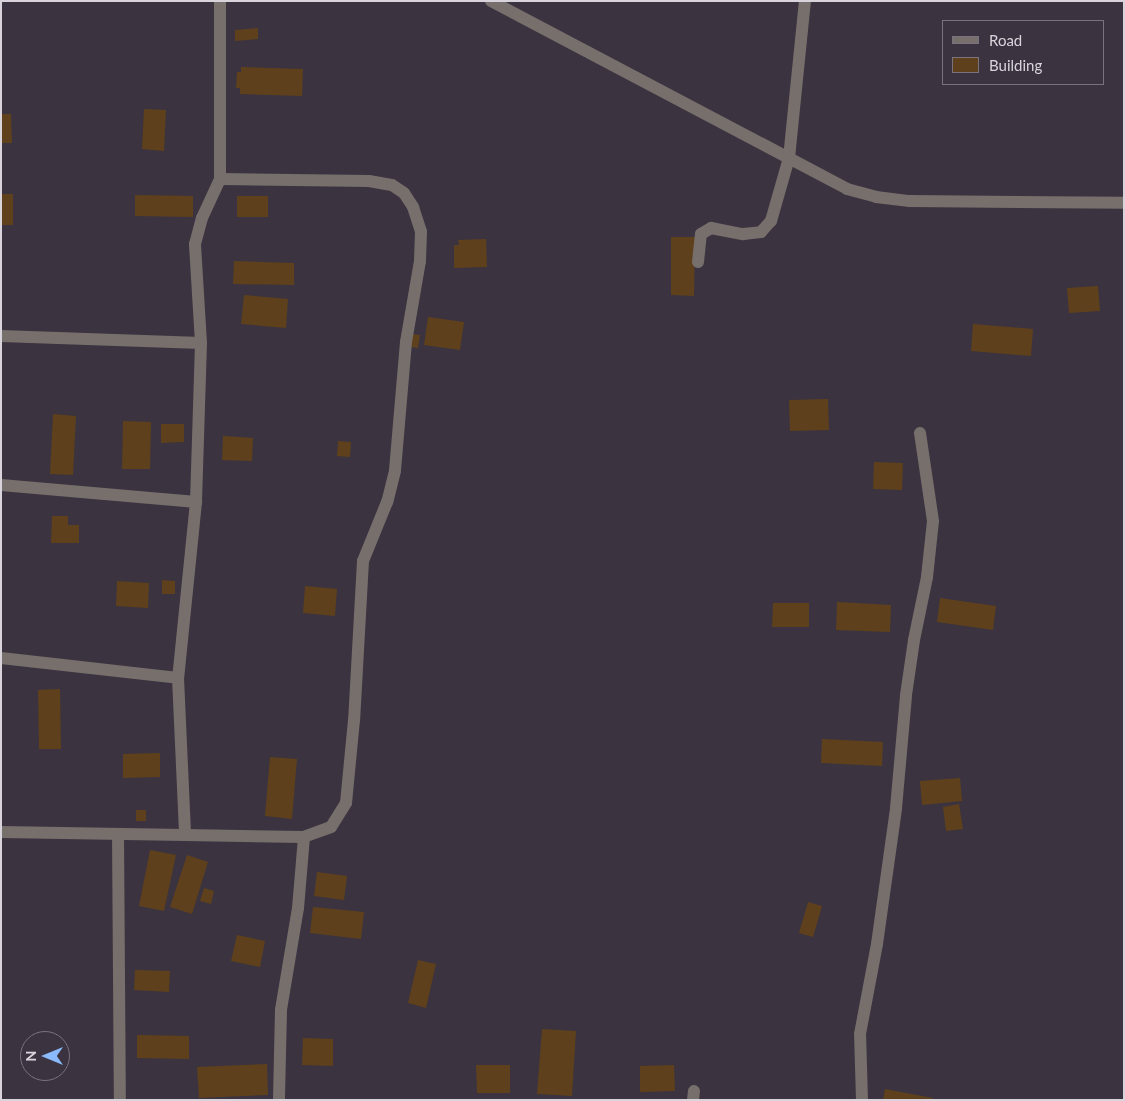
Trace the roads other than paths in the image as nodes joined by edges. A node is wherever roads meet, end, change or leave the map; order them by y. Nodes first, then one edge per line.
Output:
1 (220, 1) edge
2 (491, 1) edge
3 (804, 1) edge
4 (789, 158) junction
5 (220, 179) junction
6 (1124, 203) edge
7 (698, 262) dead end
8 (1, 336) edge
9 (201, 343) junction
10 (920, 433) dead end
11 (1, 485) edge
12 (196, 502) junction
13 (1, 658) edge
14 (178, 678) junction
15 (1, 832) edge
16 (118, 834) junction
17 (185, 835) junction
18 (304, 837) junction
19 (120, 1100) edge
20 (279, 1100) edge
21 (862, 1100) edge

1 - 5 street
2 - 4 street
3 - 4 street
4 - 6 street
4 - 7 street
5 - 9 street
5 - 18 street
8 - 9 street
9 - 12 street
10 - 21 street
11 - 12 street
12 - 14 street
13 - 14 street
14 - 17 street
15 - 16 street
16 - 17 street
16 - 19 street
17 - 18 street
18 - 20 street

